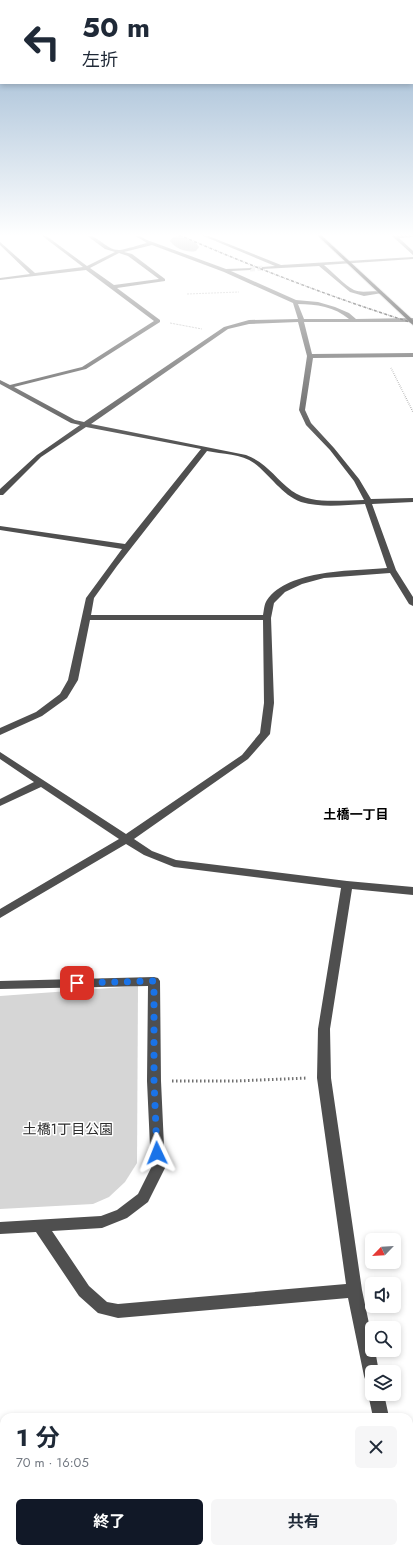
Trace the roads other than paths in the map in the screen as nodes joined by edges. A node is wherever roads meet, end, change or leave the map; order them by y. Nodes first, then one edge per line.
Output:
1 (140, 307) edge
2 (297, 307) edge
3 (329, 307) edge
4 (397, 307) edge
5 (301, 320) junction
6 (354, 320) junction
7 (412, 321) edge
8 (413, 355) edge
9 (310, 356) junction
10 (0, 382) edge
11 (9, 387) junction
12 (84, 424) junction
13 (205, 449) junction
14 (0, 481) edge
15 (7, 486) junction
16 (0, 493) edge
17 (413, 500) edge
18 (368, 501) junction
19 (0, 528) edge
20 (127, 547) junction
21 (392, 570) junction
22 (413, 604) edge
23 (87, 617) junction
24 (267, 618) junction
25 (0, 732) edge
26 (0, 755) edge
27 (40, 782) junction
28 (0, 804) edge
29 (126, 838) junction
30 (347, 885) junction
31 (413, 891) edge
32 (0, 914) edge
33 (0, 985) edge
34 (41, 1227) junction
35 (0, 1228) edge
36 (354, 1290) junction
37 (370, 1365) edge
38 (378, 1401) edge
39 (380, 1413) edge

1 - 11 street
2 - 5 street
3 - 6 street
4 - 7 main road
5 - 6 street
5 - 9 street
5 - 12 street
6 - 7 street
8 - 9 street
9 - 18 street
10 - 11 street
11 - 12 street
12 - 13 street
12 - 15 street
13 - 18 street
13 - 20 street
14 - 15 street
15 - 16 street
17 - 18 street
18 - 21 street
19 - 20 street
20 - 23 street
21 - 22 street
21 - 24 street
23 - 24 street
23 - 25 street
24 - 29 street
26 - 27 street
27 - 28 street
27 - 29 street
29 - 30 street
29 - 32 street
30 - 31 street
30 - 36 street
33 - 34 street
34 - 35 street
34 - 36 street
36 - 37 street
38 - 39 street

